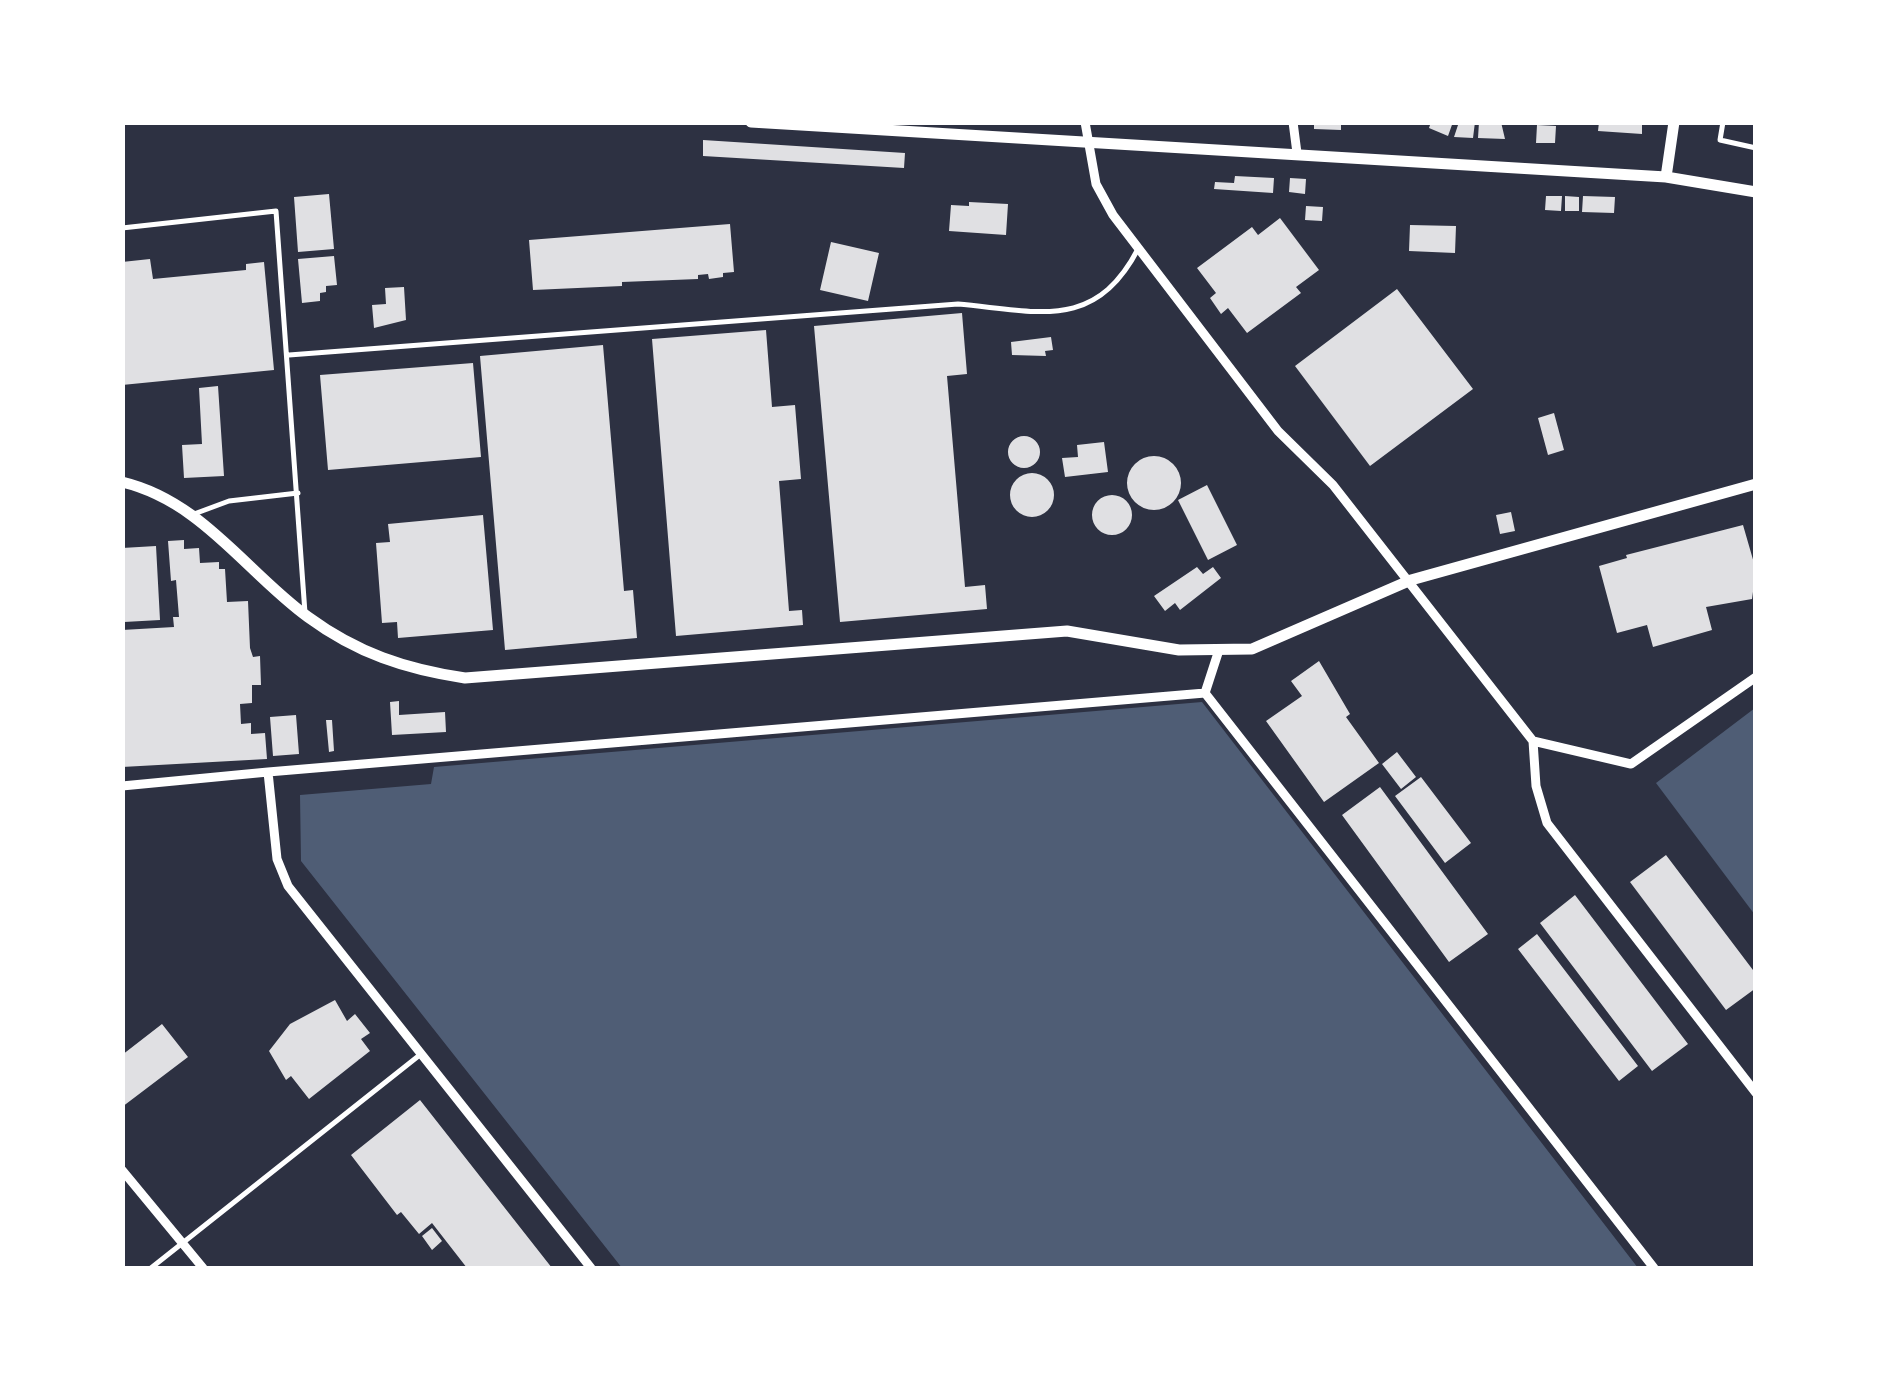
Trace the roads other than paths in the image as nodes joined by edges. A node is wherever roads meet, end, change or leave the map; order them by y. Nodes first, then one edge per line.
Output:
1 (1085, 122) edge
2 (1293, 122) edge
3 (1674, 122) edge
4 (1723, 122) edge
5 (756, 123) edge
6 (833, 125) edge
7 (1088, 144) junction
8 (1756, 148) edge
9 (1297, 153) junction
10 (1666, 177) junction
11 (1756, 192) edge
12 (122, 228) edge
13 (1138, 249) junction
14 (289, 355) junction
15 (122, 482) edge
16 (1756, 484) edge
17 (298, 494) junction
18 (192, 515) junction
19 (1411, 580) junction
20 (306, 616) junction
21 (1218, 653) junction
22 (1756, 678) edge
23 (1205, 693) junction
24 (1533, 742) junction
25 (268, 772) junction
26 (122, 786) edge
27 (421, 1054) junction
28 (1756, 1093) edge
29 (122, 1170) edge
30 (184, 1244) junction
31 (151, 1268) edge
32 (202, 1268) edge
33 (591, 1268) edge
34 (1654, 1268) edge

1 - 7 street
2 - 9 street
3 - 10 street
4 - 8 lane
5 - 6 street
6 - 7 street
7 - 9 street
7 - 13 street
9 - 10 street
10 - 11 street
12 - 14 lane
13 - 14 lane
13 - 19 street
14 - 17 lane
15 - 18 street
16 - 19 street
17 - 18 lane
17 - 20 lane
18 - 20 street
19 - 21 street
19 - 24 street
20 - 21 street
21 - 23 street
22 - 24 street
23 - 25 street
23 - 34 street
24 - 28 street
25 - 26 street
25 - 27 street
27 - 30 lane
27 - 33 street
29 - 30 street
30 - 31 lane
30 - 32 street

